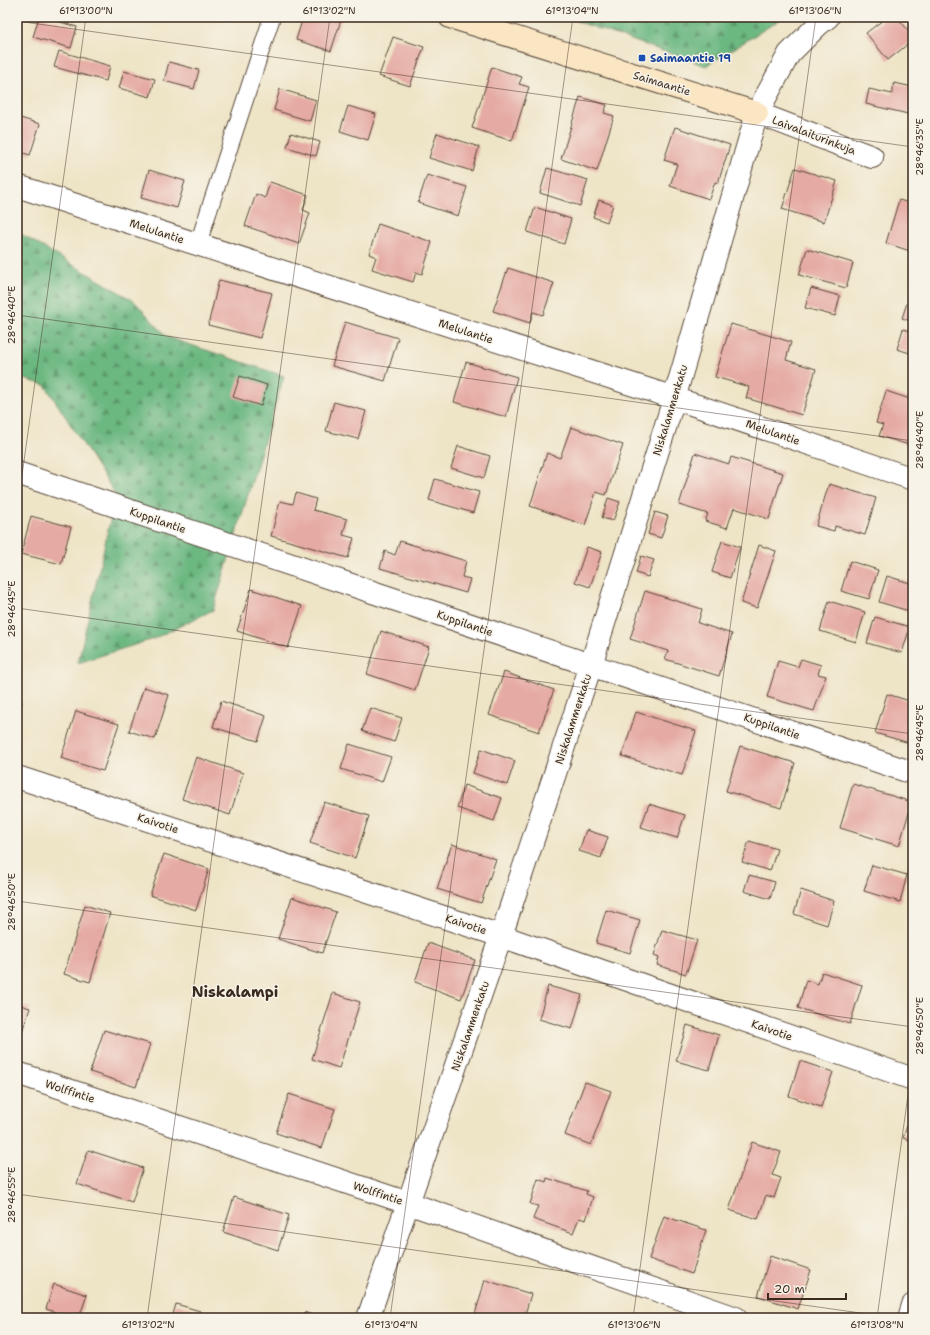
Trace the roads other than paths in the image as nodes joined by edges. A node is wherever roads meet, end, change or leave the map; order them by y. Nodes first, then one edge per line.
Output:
1 (272, 17) edge
2 (450, 17) edge
3 (828, 17) edge
4 (756, 113) junction
5 (872, 158) dead end
6 (17, 186) edge
7 (198, 244) junction
8 (674, 399) junction
9 (17, 473) edge
10 (913, 479) edge
11 (591, 665) junction
12 (913, 773) edge
13 (17, 777) edge
14 (501, 936) junction
15 (17, 1073) edge
16 (913, 1079) edge
17 (408, 1203) junction
18 (913, 1305) edge
19 (368, 1318) edge
20 (736, 1318) edge
21 (909, 1318) edge

1 - 7 lane
2 - 4 street, Saimaantie
3 - 4 street
4 - 5 street, Laivalaiturinkuja
4 - 8 street, Niskalammenkatu
6 - 7 street, Melulantie
7 - 8 street, Melulantie
8 - 10 street, Melulantie
8 - 11 street, Niskalammenkatu
9 - 11 street, Kuppilantie
11 - 12 street, Kuppilantie
11 - 14 street, Niskalammenkatu
13 - 14 street, Kaivotie
14 - 16 street, Kaivotie
14 - 17 street, Niskalammenkatu
15 - 17 street, Wolffintie
17 - 19 street, Niskalammenkatu
17 - 20 street, Wolffintie
18 - 21 street

